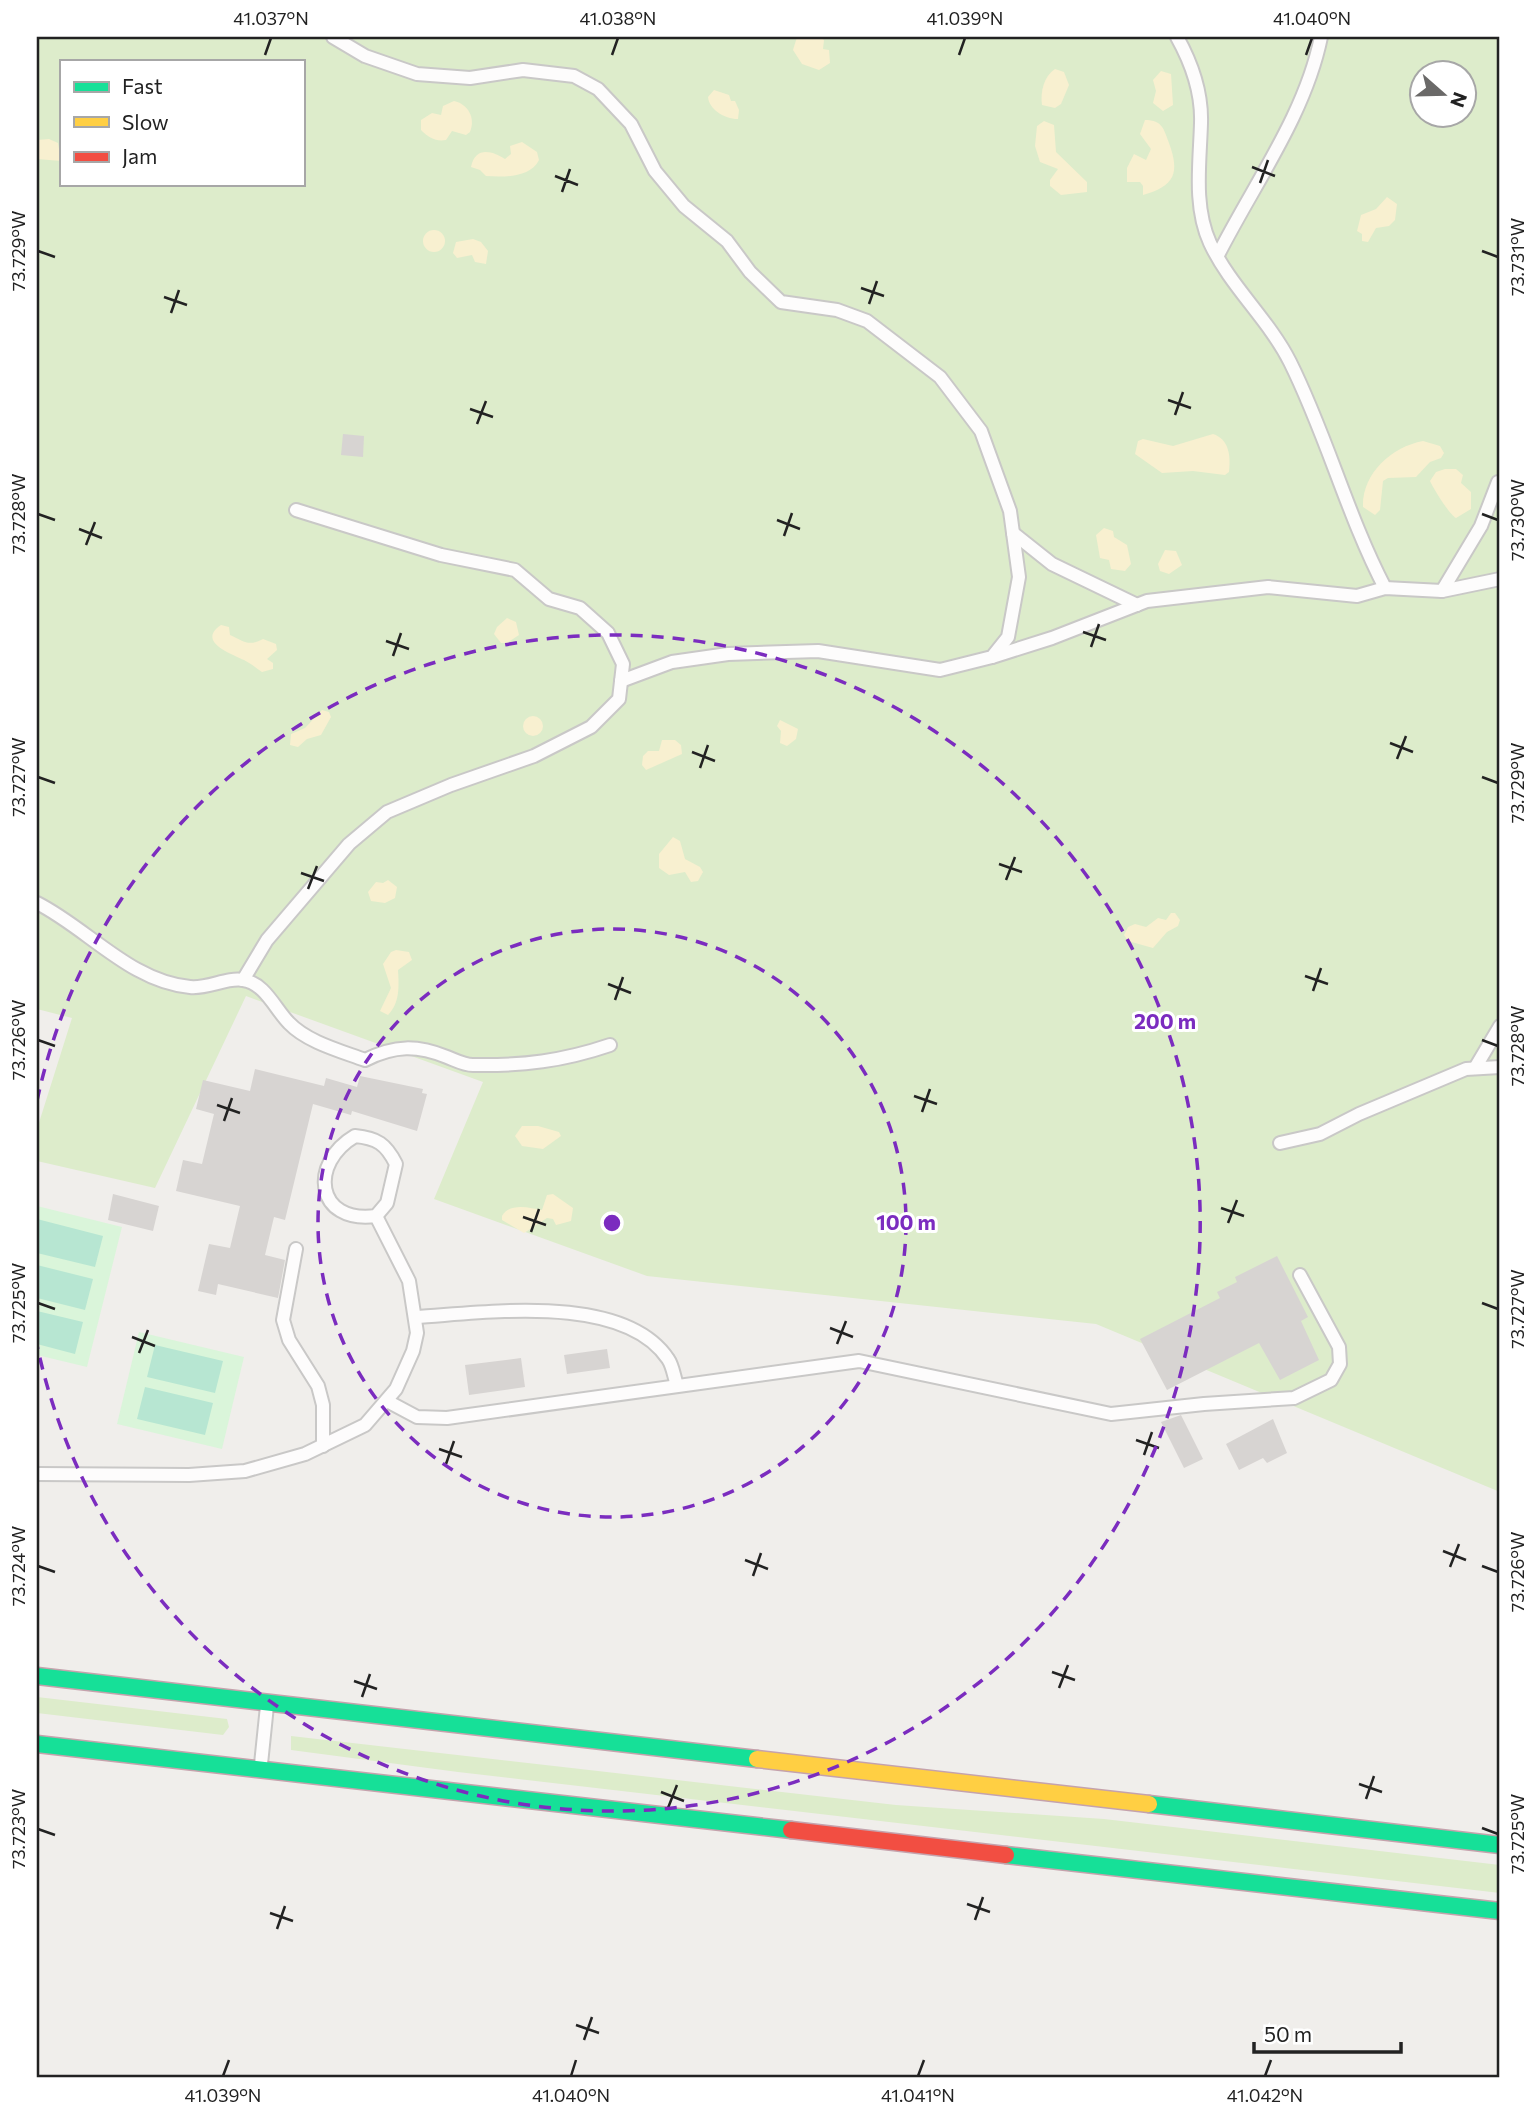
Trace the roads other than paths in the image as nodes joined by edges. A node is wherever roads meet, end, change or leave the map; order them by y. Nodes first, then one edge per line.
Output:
1 (333, 37) edge
2 (1177, 37) edge
3 (1321, 37) edge
4 (1218, 255) junction
5 (1497, 482) dead end
6 (296, 510) dead end
7 (1013, 533) junction
8 (1500, 579) edge
9 (1385, 588) junction
10 (1442, 592) junction
11 (1137, 605) junction
12 (992, 657) junction
13 (621, 681) junction
14 (37, 903) edge
15 (243, 980) junction
16 (1500, 1026) edge
17 (610, 1045) dead end
18 (1500, 1066) edge
19 (1475, 1068) junction
20 (1280, 1143) dead end
21 (376, 1216) junction
22 (296, 1249) dead end
23 (1300, 1275) dead end
24 (416, 1317) junction
25 (677, 1385) junction
26 (387, 1401) junction
27 (323, 1446) junction
28 (37, 1474) edge
29 (37, 1676) edge
30 (267, 1704) junction
31 (37, 1744) edge
32 (260, 1772) junction
33 (1500, 1844) edge
34 (1500, 1911) edge

1 - 7 lane
2 - 4 lane
3 - 4 lane
4 - 9 lane
5 - 10 lane
6 - 13 lane
7 - 11 lane
7 - 12 lane
8 - 10 lane
9 - 10 lane
9 - 11 lane
11 - 12 lane
12 - 13 lane
13 - 15 lane
14 - 15 lane
15 - 17 lane
16 - 19 lane
18 - 19 lane
19 - 20 lane
21 - 21 lane
21 - 24 lane
22 - 27 lane
23 - 25 lane
24 - 25 lane
24 - 26 lane
25 - 26 lane
26 - 27 lane
27 - 28 lane
29 - 30 highway
30 - 32 lane
30 - 33 highway
31 - 32 highway
32 - 34 highway

